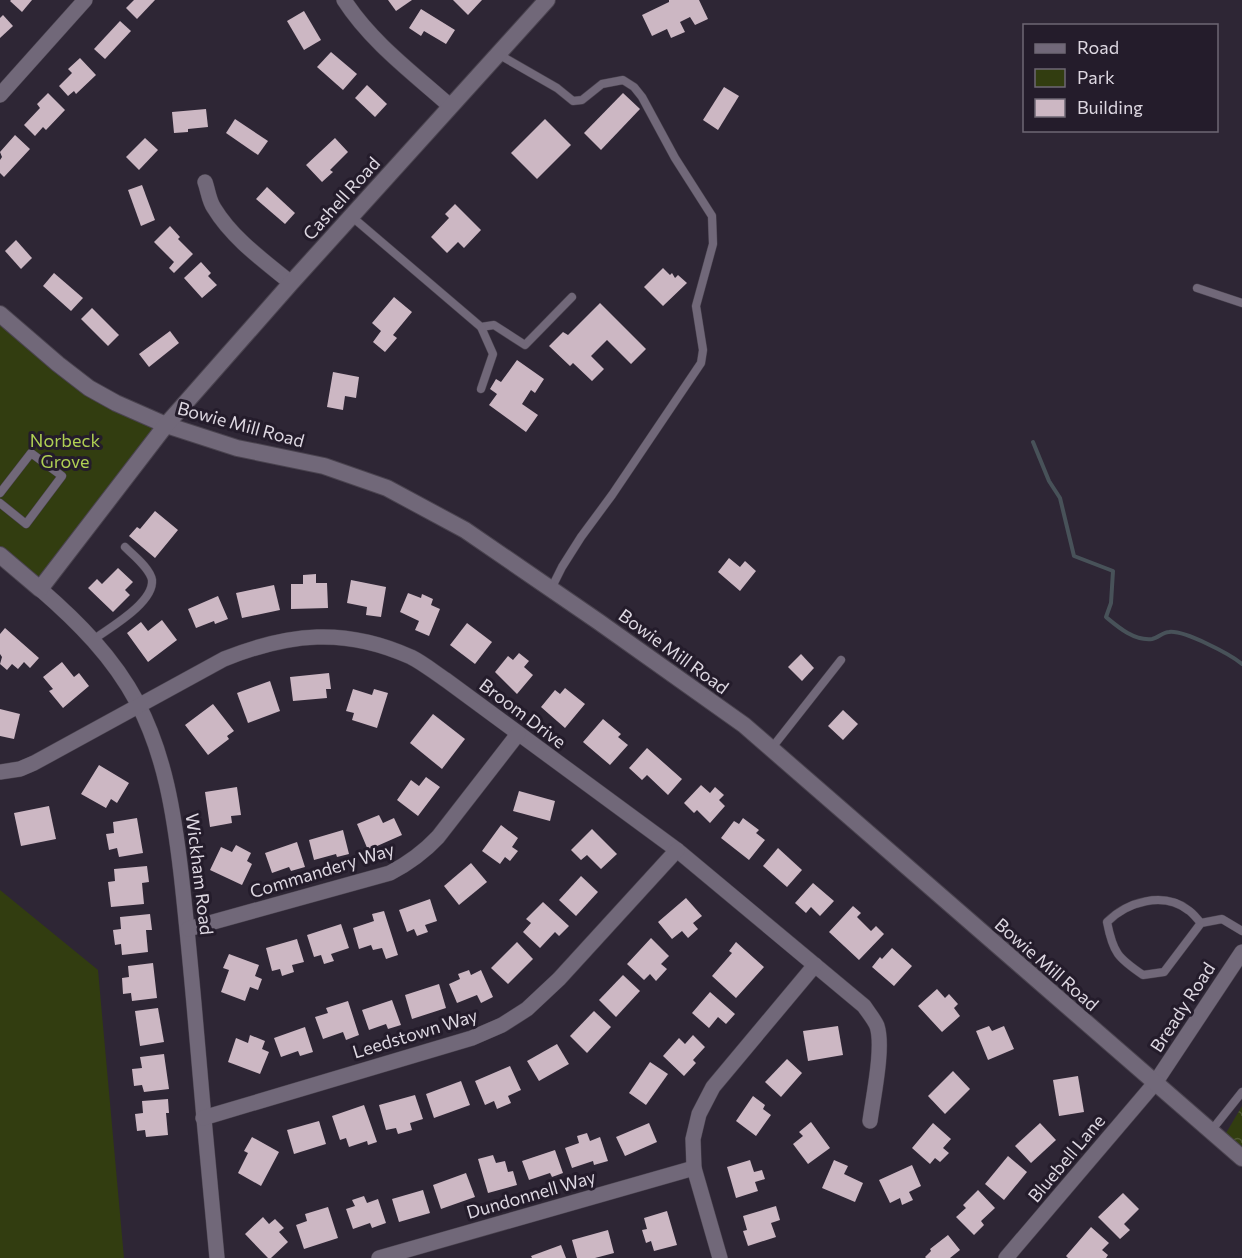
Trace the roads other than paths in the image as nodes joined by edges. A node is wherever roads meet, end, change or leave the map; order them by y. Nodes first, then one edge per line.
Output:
1 (85, 0) edge
2 (344, 0) edge
3 (547, 0) edge
4 (498, 54) junction
5 (0, 95) edge
6 (450, 106) junction
7 (205, 182) dead end
8 (351, 216) junction
9 (291, 283) junction
10 (1197, 288) dead end
11 (572, 297) dead end
12 (1242, 303) edge
13 (0, 314) edge
14 (481, 327) junction
15 (481, 389) dead end
16 (166, 425) junction
17 (0, 493) edge
18 (0, 503) edge
19 (125, 547) dead end
20 (0, 555) edge
21 (64, 558) junction
22 (14, 566) junction
23 (40, 589) junction
24 (551, 589) junction
25 (93, 640) junction
26 (841, 660) dead end
27 (138, 705) junction
28 (518, 734) junction
29 (771, 749) junction
30 (0, 772) edge
31 (677, 850) junction
32 (1202, 923) junction
33 (188, 929) junction
34 (1242, 931) edge
35 (1242, 952) edge
36 (815, 965) junction
37 (1155, 1083) junction
38 (1242, 1092) edge
39 (203, 1118) junction
40 (870, 1122) dead end
41 (1211, 1131) junction
42 (1242, 1158) edge
43 (694, 1168) junction
44 (217, 1258) edge
45 (379, 1258) edge
46 (720, 1258) edge
47 (1006, 1258) edge

1 - 5 street
2 - 6 street
3 - 4 street, Cashell Road
4 - 6 street, Cashell Road
4 - 24 lane
6 - 8 street, Cashell Road
7 - 9 street
8 - 9 street, Cashell Road
8 - 14 lane
9 - 16 street, Cashell Road
10 - 12 lane
11 - 14 lane
13 - 16 street, Bowie Mill Road
14 - 15 lane
16 - 21 street, Cashell Road
16 - 24 street, Bowie Mill Road
17 - 18 lane
19 - 25 lane
20 - 22 street, Wickham Road
21 - 22 street
21 - 23 street, Cashell Road
22 - 23 street, Wickham Road
23 - 25 street, Wickham Road
24 - 29 street, Bowie Mill Road
25 - 27 street, Wickham Road
26 - 29 lane
27 - 28 street, Broom Drive
27 - 30 street, Broom Drive
27 - 33 street, Wickham Road
28 - 31 street, Broom Drive
28 - 33 street, Commandery Way
29 - 37 street, Bowie Mill Road
31 - 36 street, Broom Drive
31 - 39 street, Leedstown Way
32 - 32 lane
32 - 34 lane
33 - 39 street, Wickham Road
35 - 37 street, Bready Road
36 - 40 street, Broom Drive
36 - 43 street
37 - 41 street, Bowie Mill Road
37 - 47 street, Bluebell Lane
38 - 41 lane
39 - 44 street, Wickham Road
41 - 42 street, Bowie Mill Road
43 - 45 street, Dundonnell Way
43 - 46 street

